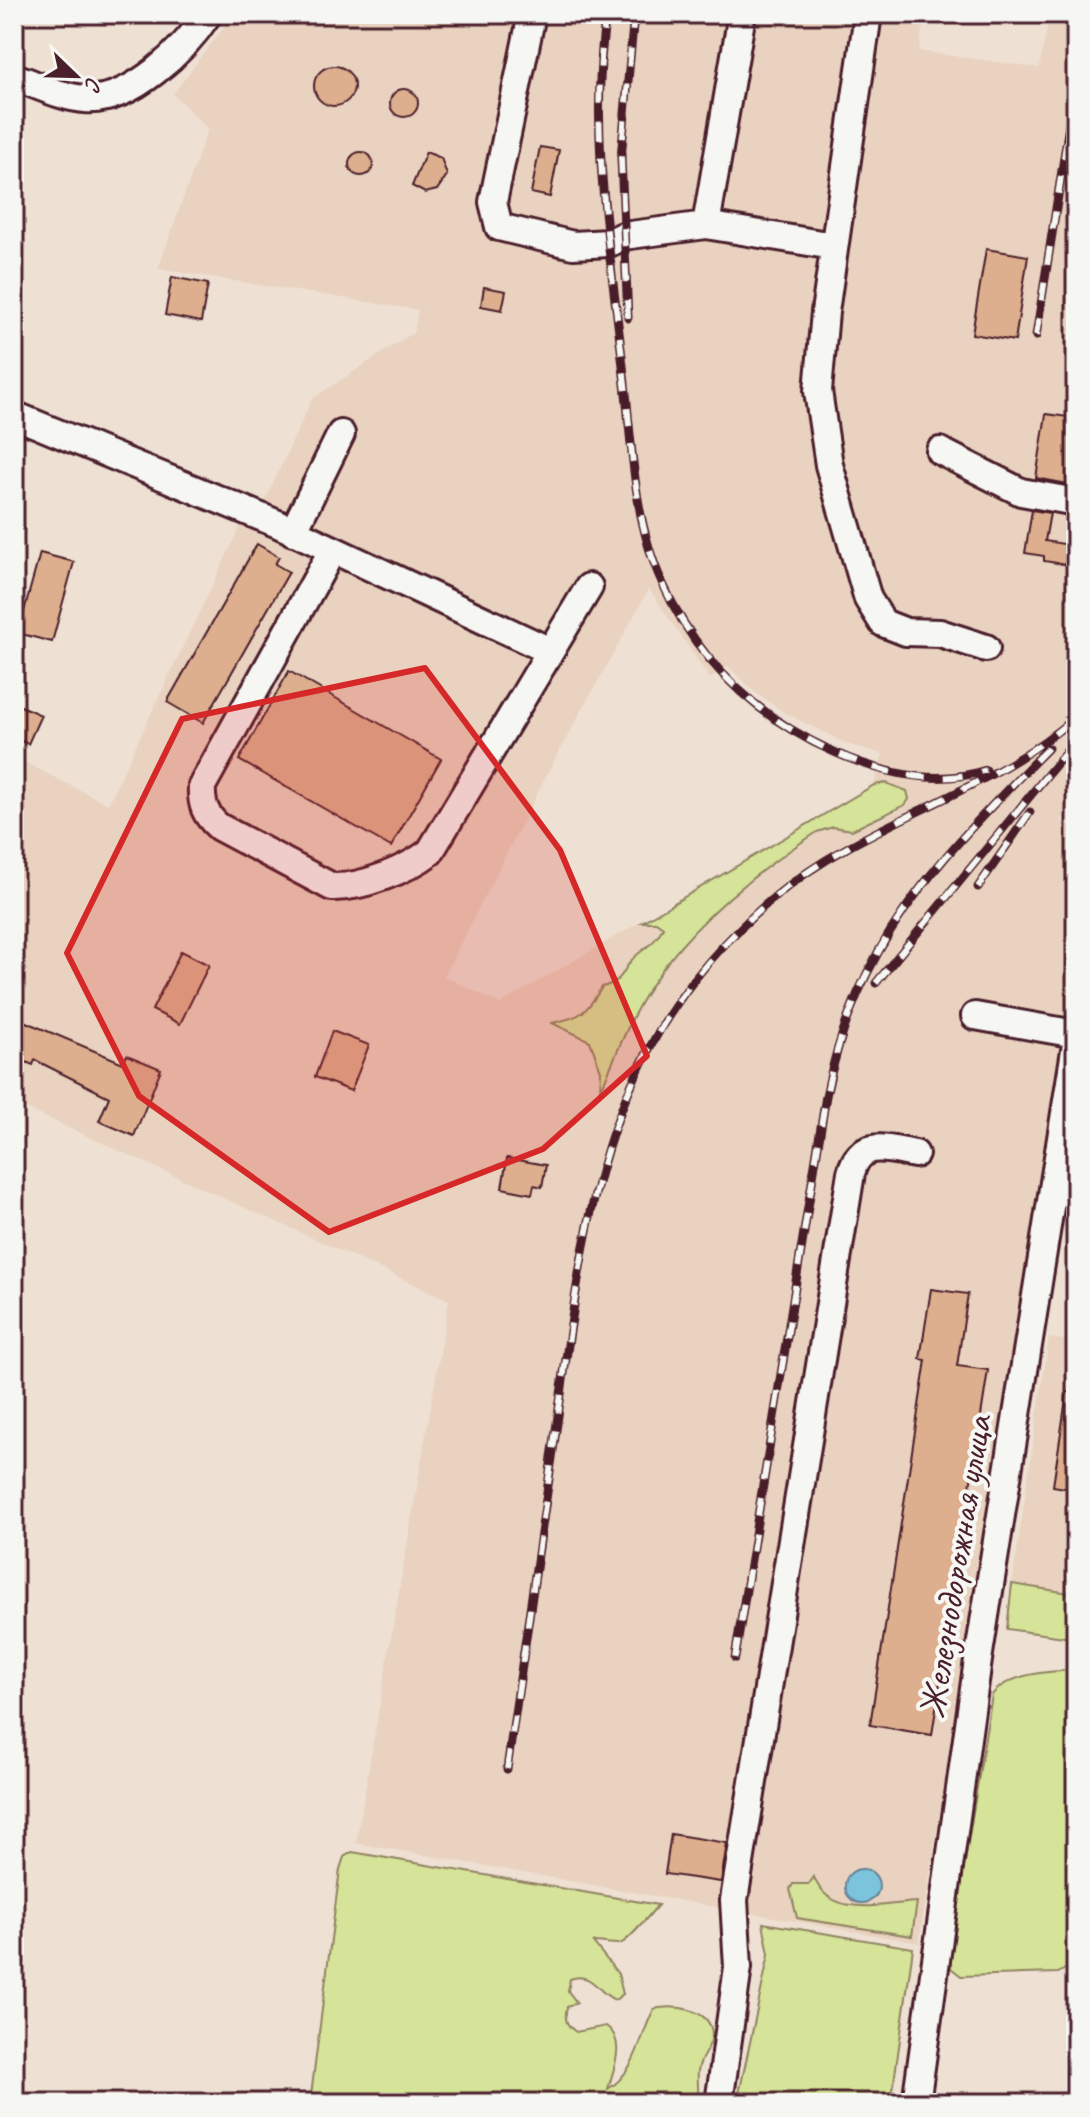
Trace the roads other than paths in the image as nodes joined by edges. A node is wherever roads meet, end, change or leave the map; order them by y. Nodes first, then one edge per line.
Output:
1 (208, 14) edge
2 (532, 14) edge
3 (742, 14) edge
4 (868, 14) edge
5 (14, 77) edge
6 (706, 225) junction
7 (833, 246) junction
8 (14, 415) edge
9 (341, 434) dead end
10 (940, 451) dead end
11 (1076, 502) edge
12 (293, 532) junction
13 (332, 551) junction
14 (589, 587) dead end
15 (986, 648) dead end
16 (550, 651) junction
17 (975, 1016) dead end
18 (1076, 1034) edge
19 (1076, 1044) edge
20 (915, 1154) dead end
21 (719, 2103) edge
22 (916, 2103) edge

1 - 5 street
2 - 6 street
3 - 6 street
4 - 7 street
6 - 7 street
7 - 15 street
8 - 12 street
9 - 12 street
10 - 11 street
12 - 13 street
13 - 16 street
13 - 16 street
14 - 16 street
17 - 18 street
19 - 22 street, Железнодорожная улица
20 - 21 street

